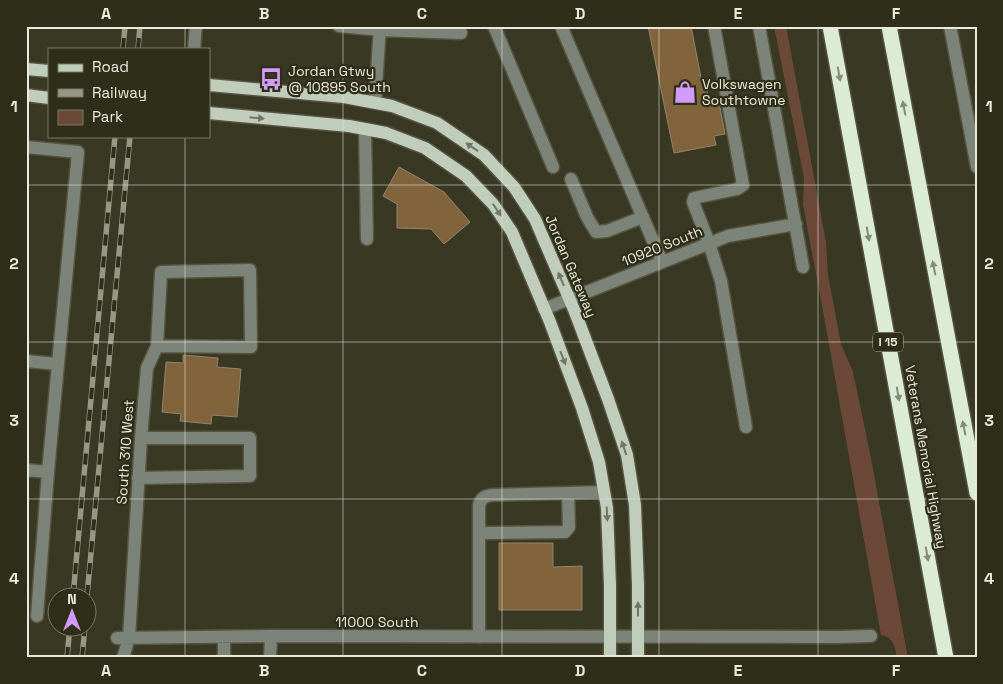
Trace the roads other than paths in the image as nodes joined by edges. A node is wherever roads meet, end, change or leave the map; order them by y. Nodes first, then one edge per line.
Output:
1 (196, 26) edge
2 (339, 26) edge
3 (458, 26) edge
4 (494, 26) edge
5 (561, 26) edge
6 (714, 26) edge
7 (759, 26) edge
8 (830, 26) edge
9 (889, 26) edge
10 (950, 26) edge
11 (380, 28) edge
12 (418, 29) edge
13 (194, 48) edge
14 (26, 69) edge
15 (48, 72) edge
16 (210, 85) edge
17 (26, 95) edge
18 (48, 98) edge
19 (375, 102) junction
20 (210, 113) edge
21 (365, 129) junction
22 (26, 147) edge
23 (553, 167) dead end
24 (977, 167) edge
25 (571, 179) dead end
26 (643, 217) junction
27 (796, 224) junction
28 (367, 240) dead end
29 (709, 243) junction
30 (662, 262) junction
31 (802, 267) dead end
32 (569, 299) junction
33 (544, 309) junction
34 (157, 346) junction
35 (26, 360) edge
36 (58, 364) junction
37 (746, 427) dead end
38 (141, 438) junction
39 (26, 470) edge
40 (48, 472) junction
41 (138, 478) junction
42 (604, 492) junction
43 (568, 493) junction
44 (977, 493) edge
45 (479, 533) junction
46 (37, 616) dead end
47 (270, 636) junction
48 (871, 636) dead end
49 (224, 637) junction
50 (479, 637) junction
51 (610, 637) junction
52 (638, 637) junction
53 (123, 638) junction
54 (123, 658) edge
55 (224, 658) edge
56 (270, 658) edge
57 (610, 658) edge
58 (638, 658) edge
59 (946, 658) edge

1 - 13 street
2 - 11 street
3 - 12 street
4 - 23 street
5 - 26 street
6 - 29 street
7 - 27 street
8 -> 59 highway, Veterans Memorial Highway / I 15
44 -> 9 highway
10 - 24 street
11 - 12 street
11 - 19 street
14 - 15 main road
16 - 19 main road, Jordan Gateway
17 - 18 main road
32 -> 19 main road, Jordan Gateway
20 -> 21 main road
21 - 28 street
21 -> 33 main road
22 - 36 street
25 - 26 street
26 - 30 street
27 - 29 street, 10920 South
27 - 31 street
29 - 30 street, 10920 South
29 - 37 street
30 - 32 street, 10920 South
32 - 33 street, 10920 South
52 -> 32 main road, Jordan Gateway
33 -> 42 main road
34 - 34 street, South 310 West
34 - 38 street, South 310 West
35 - 36 street
36 - 40 street
38 - 41 street, South 310 West
38 - 41 street
39 - 40 street
40 - 46 street
41 - 53 street, South 310 West
42 - 43 street
42 -> 51 main road
43 - 45 street
43 - 45 street
45 - 50 street
47 - 49 street, 11000 South
47 - 50 street, 11000 South
47 - 56 street
48 - 52 street, 11000 South
49 - 53 street, 11000 South
49 - 55 street
50 - 51 street, 11000 South
51 - 52 street, 11000 South
51 - 57 main road
52 - 58 main road, Jordan Gateway
53 - 54 street, South 310 West

